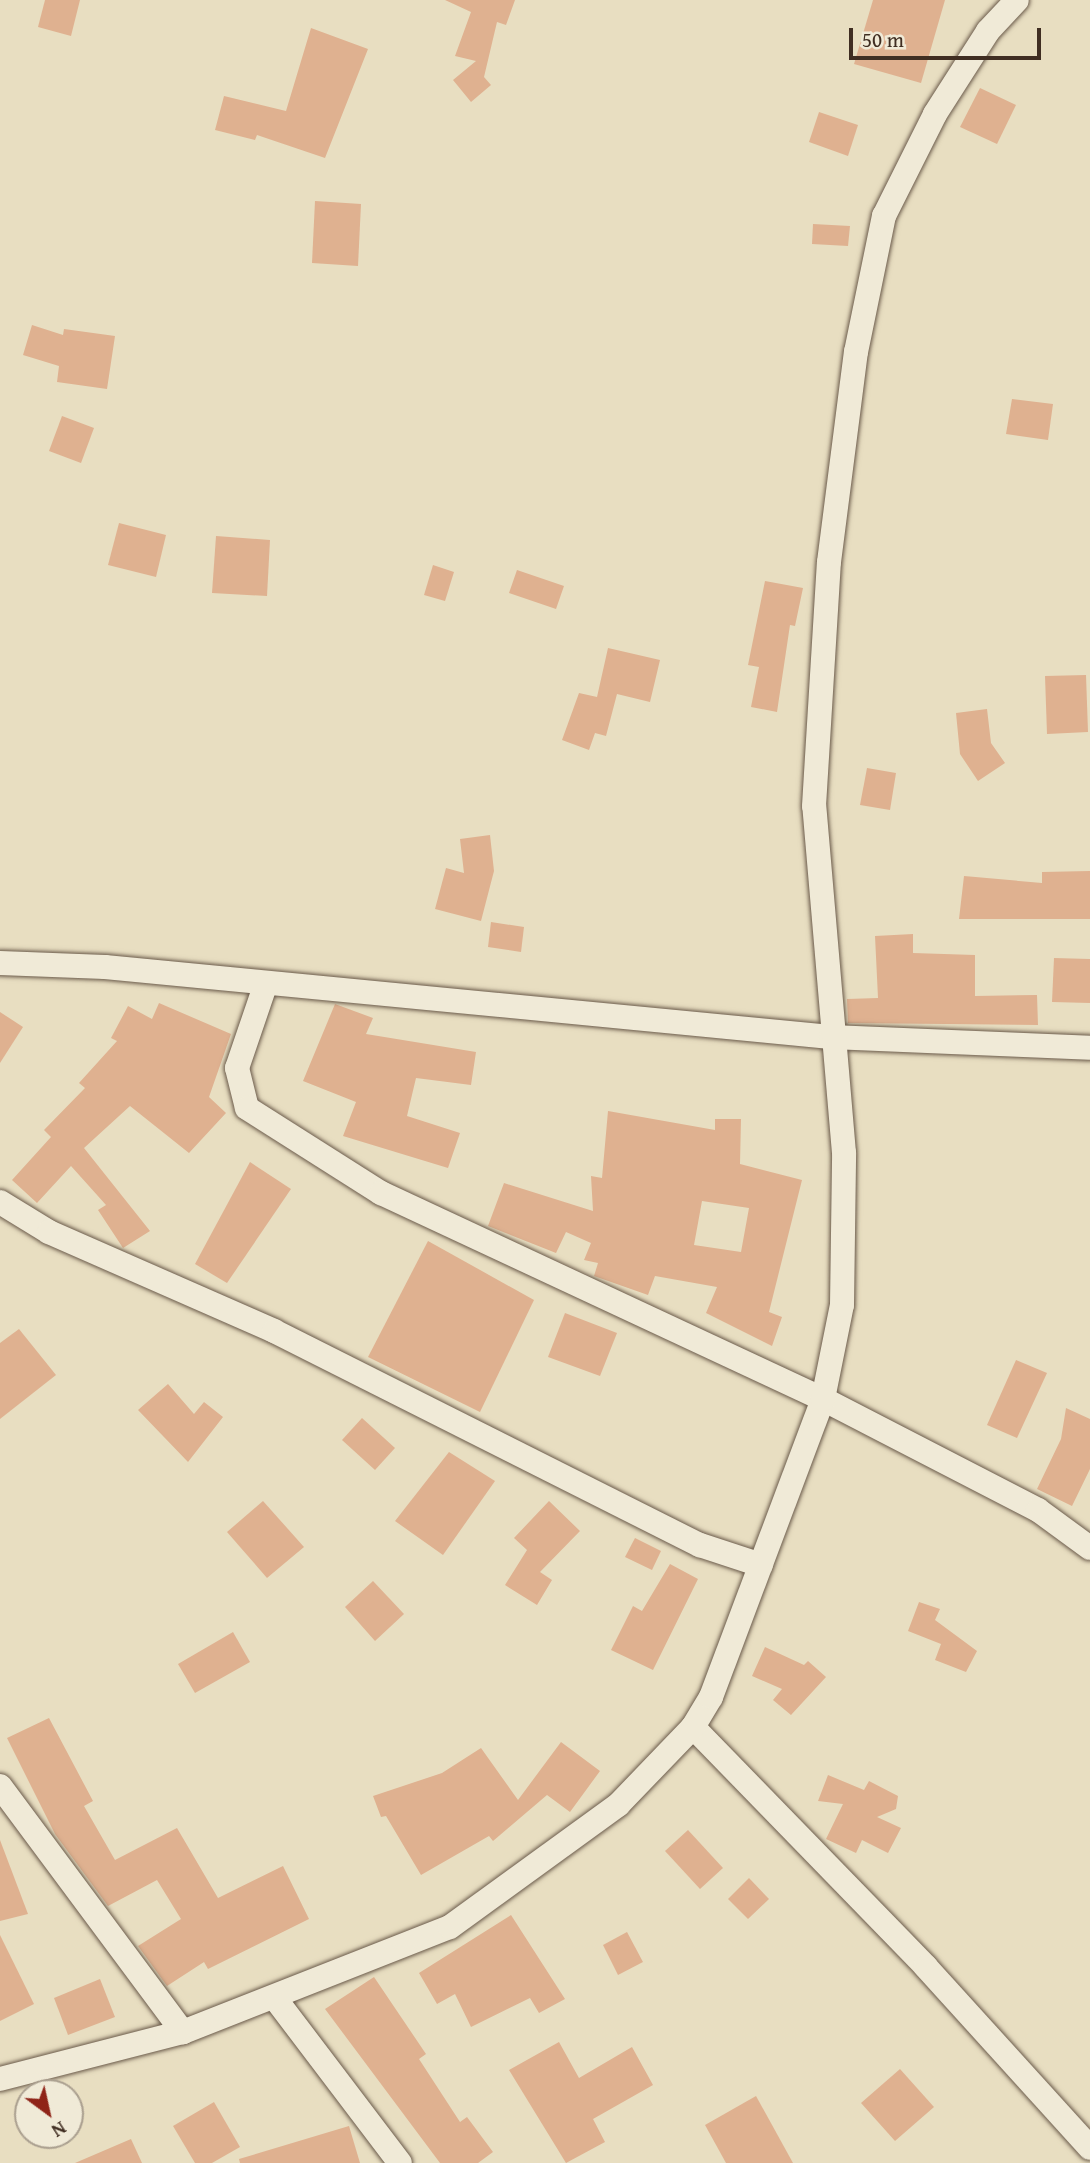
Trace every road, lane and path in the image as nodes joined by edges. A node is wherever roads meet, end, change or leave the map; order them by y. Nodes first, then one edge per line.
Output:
1 (1017, 0) edge
2 (0, 963) edge
3 (266, 983) junction
4 (831, 1037) junction
5 (1090, 1048) edge
6 (0, 1202) edge
7 (823, 1399) junction
8 (1090, 1548) edge
9 (761, 1565) junction
10 (692, 1727) junction
11 (0, 1786) edge
12 (274, 1997) junction
13 (183, 2032) junction
14 (0, 2079) edge
15 (1090, 2148) edge
16 (400, 2163) edge

1 - 4 street
2 - 3 street
3 - 4 street
3 - 7 street
4 - 5 street
4 - 7 street
6 - 9 street
7 - 8 street
7 - 9 street
9 - 10 street
10 - 12 street
10 - 15 street
11 - 13 street
12 - 13 street
12 - 16 street
13 - 14 street

